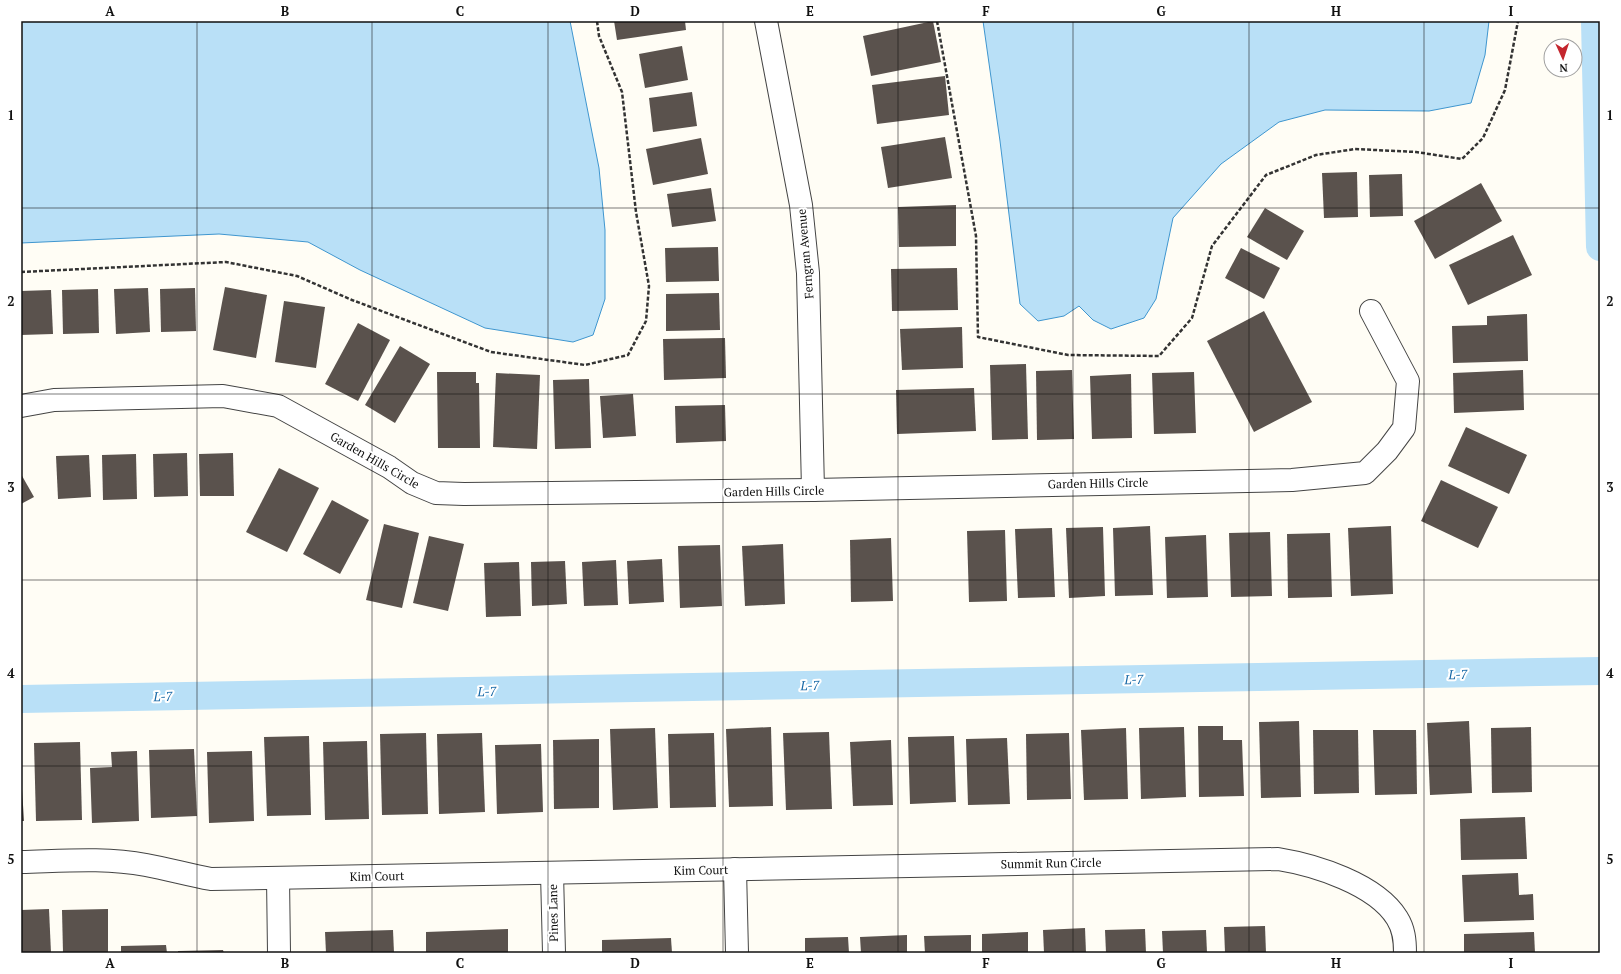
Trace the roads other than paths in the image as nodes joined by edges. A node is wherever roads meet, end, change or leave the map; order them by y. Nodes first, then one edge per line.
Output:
1 (766, 21) edge
2 (1371, 311) dead end
3 (21, 406) edge
4 (813, 490) junction
5 (21, 862) edge
6 (735, 869) junction
7 (552, 873) junction
8 (278, 878) junction
9 (279, 953) edge
10 (554, 953) edge
11 (737, 953) edge
12 (1405, 953) edge

1 - 4 street, Ferngran Avenue
2 - 4 street, Garden Hills Circle
3 - 4 street, Garden Hills Circle
5 - 8 street, Kim Court
6 - 7 street, Kim Court
6 - 11 street
6 - 12 street, Summit Run Circle
7 - 8 street, Kim Court
7 - 10 street, Pines Lane
8 - 9 street

